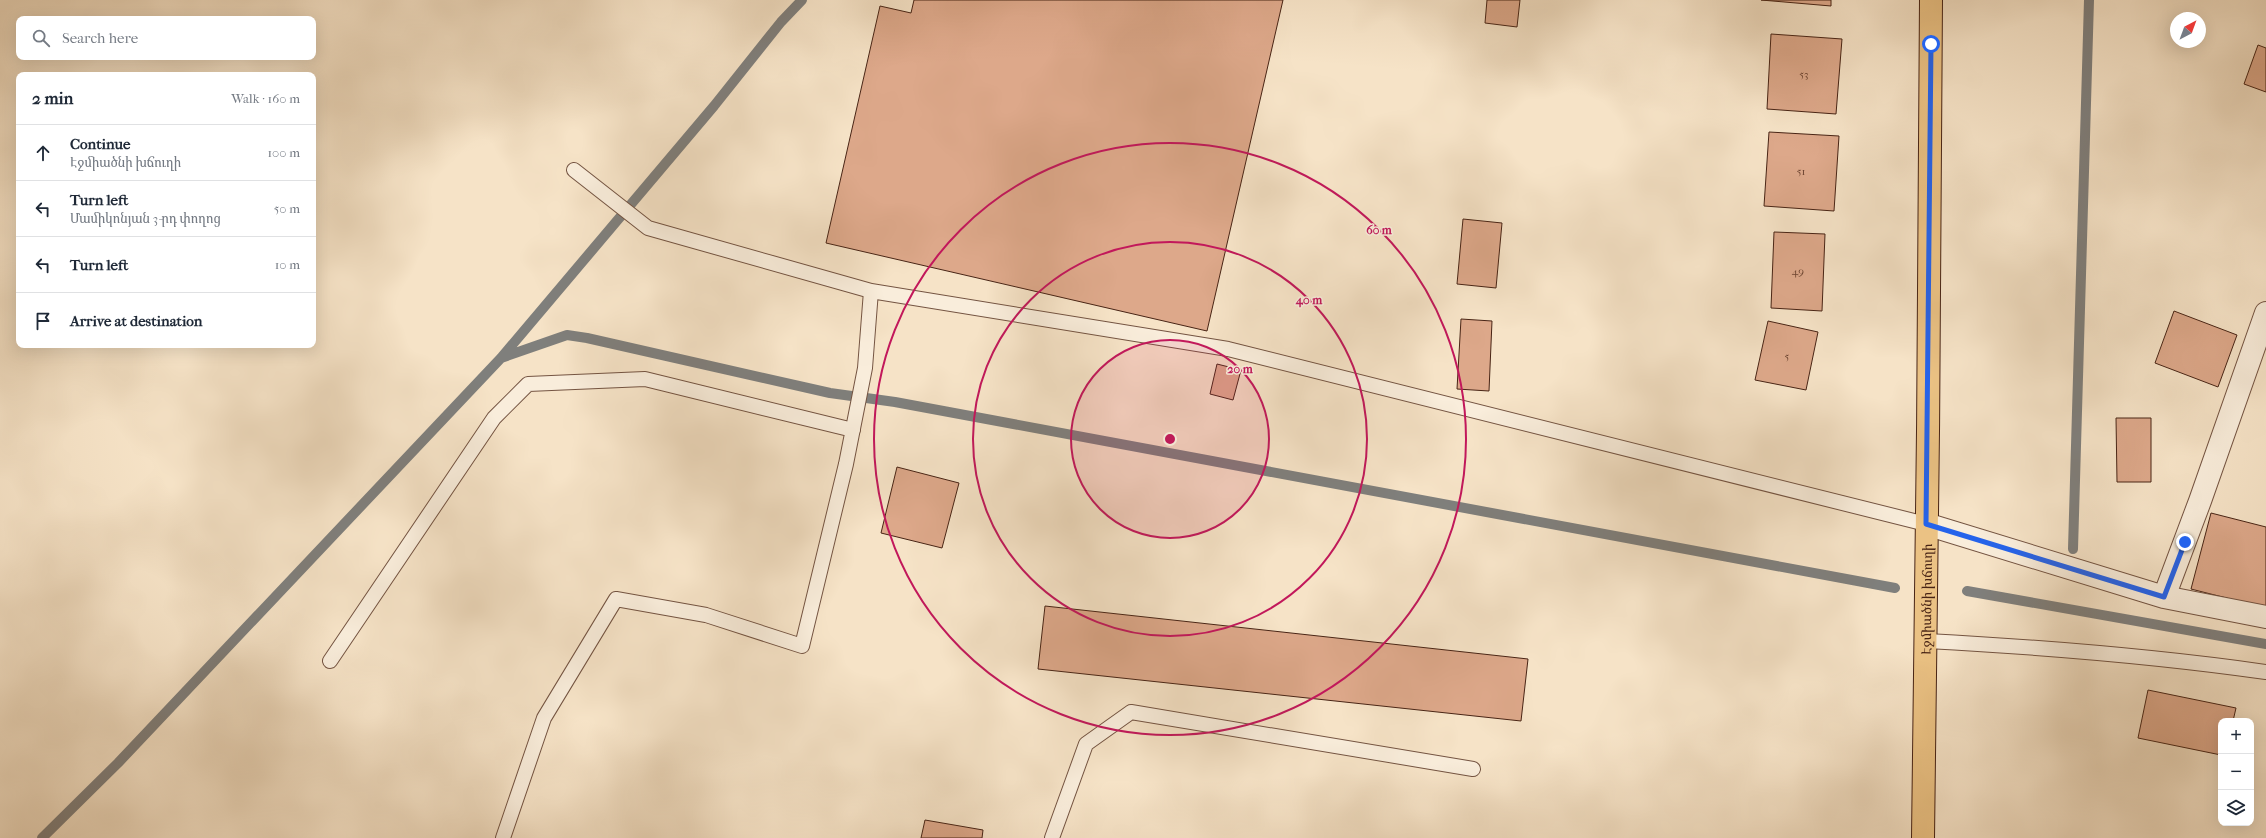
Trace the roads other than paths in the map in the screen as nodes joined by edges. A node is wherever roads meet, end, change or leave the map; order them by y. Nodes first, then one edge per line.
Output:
1 (1931, 0) edge
2 (574, 170) dead end
3 (871, 290) junction
4 (2266, 313) edge
5 (853, 430) junction
6 (1926, 524) junction
7 (2164, 597) junction
8 (2266, 617) edge
9 (1927, 641) junction
10 (330, 661) dead end
11 (2266, 672) edge
12 (1473, 769) dead end
13 (503, 838) edge
14 (1052, 838) edge
15 (1923, 838) edge

1 - 6 main road, Էջմիածնի խճուղի
2 - 3 lane
3 - 5 lane
3 - 6 lane
4 - 7 street
5 - 10 lane
5 - 13 lane
6 - 7 street
6 - 9 main road, Էջմիածնի խճուղի
7 - 8 street
9 - 11 lane
9 - 15 main road, Էջմիածնի խճուղի
12 - 14 lane

